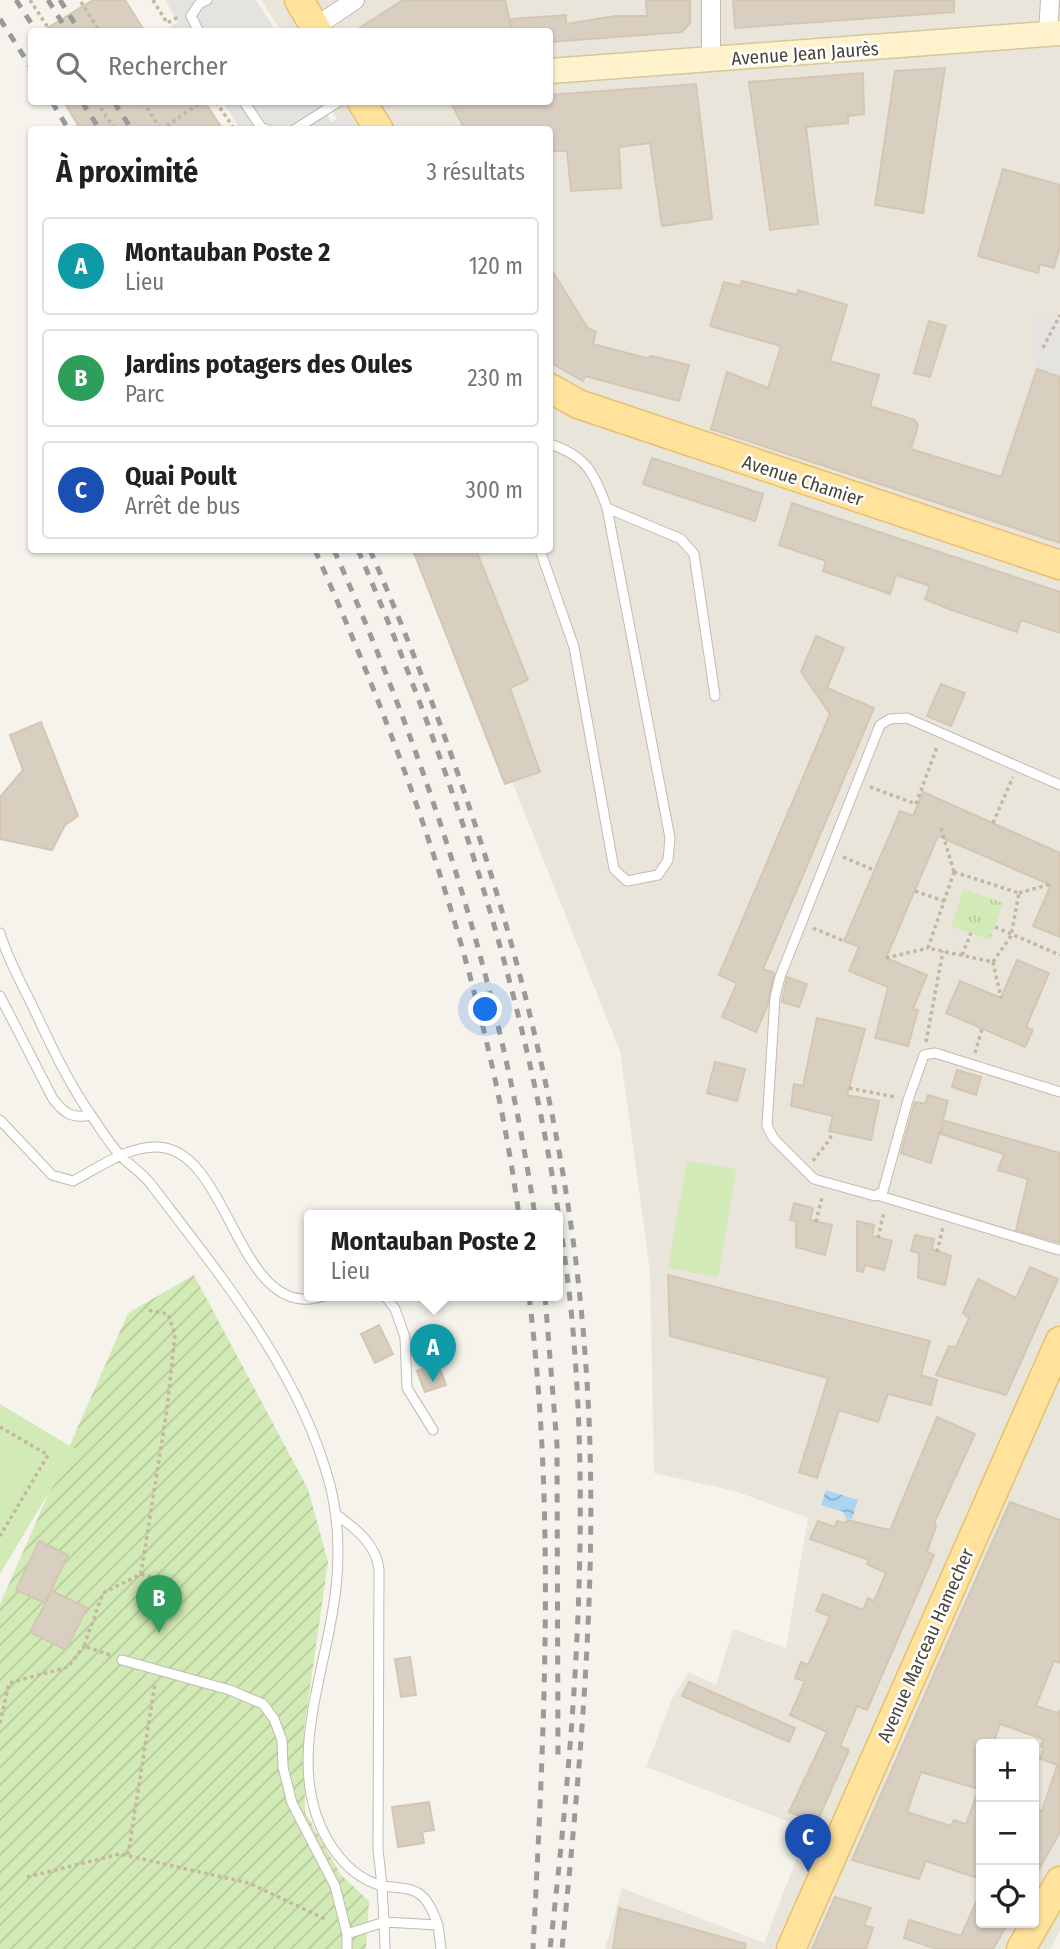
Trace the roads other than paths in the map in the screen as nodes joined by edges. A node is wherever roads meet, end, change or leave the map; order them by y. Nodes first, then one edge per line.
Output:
1 (207, 0) edge
2 (299, 0) edge
3 (354, 0) edge
4 (711, 0) edge
5 (1050, 0) edge
6 (197, 28) edge
7 (315, 28) edge
8 (317, 28) edge
9 (1054, 36) edge
10 (711, 60) junction
11 (553, 71) edge
12 (246, 105) edge
13 (333, 105) edge
14 (364, 105) edge
15 (260, 126) edge
16 (300, 126) edge
17 (377, 126) edge
18 (553, 389) edge
19 (553, 445) edge
20 (607, 508) junction
21 (541, 553) edge
22 (1060, 565) edge
23 (715, 696) dead end
24 (1060, 785) edge
25 (0, 933) edge
26 (0, 996) edge
27 (1060, 1092) edge
28 (91, 1115) junction
29 (0, 1120) edge
30 (121, 1156) junction
31 (877, 1195) junction
32 (1059, 1250) edge
33 (304, 1300) edge
34 (388, 1301) edge
35 (1060, 1341) edge
36 (1054, 1371) edge
37 (433, 1430) dead end
38 (337, 1515) junction
39 (122, 1660) road end
40 (1060, 1881) edge
41 (382, 1886) junction
42 (384, 1923) junction
43 (438, 1925) junction
44 (346, 1931) junction
45 (347, 1949) edge
46 (385, 1949) edge
47 (441, 1949) edge
48 (791, 1949) edge
49 (1021, 1949) edge

1 - 6 lane
2 - 7 main road
3 - 8 street
4 - 10 street
5 - 9 street
9 - 10 street, Avenue Jean Jaurès
10 - 11 street, Avenue Jean Jaurès
12 - 15 lane
13 - 16 lane
14 - 17 main road
18 - 22 main road, Avenue Chamier
19 - 20 lane
20 - 21 lane
20 - 23 lane
24 - 31 lane
25 - 28 lane
26 - 28 lane
27 - 31 lane
28 - 30 lane
29 - 30 lane
30 - 33 lane
30 - 38 lane
31 - 32 lane
34 - 37 lane
35 - 36 main road, Avenue Marceau Hamecher
36 - 48 main road, Avenue Marceau Hamecher
38 - 41 lane
38 - 41 lane
39 - 44 lane
40 - 49 main road
41 - 42 lane
41 - 43 lane
42 - 43 lane
42 - 44 lane
42 - 46 lane
43 - 47 lane
44 - 45 lane

